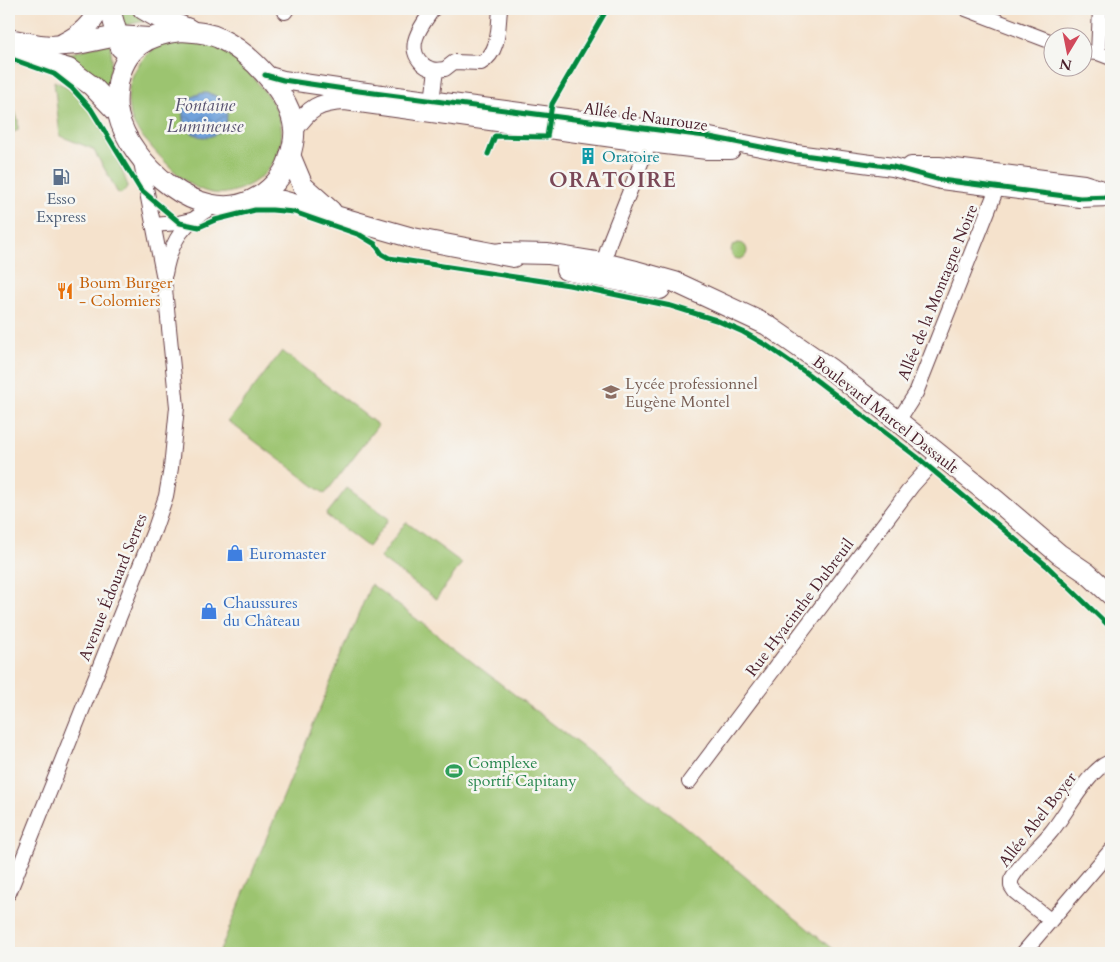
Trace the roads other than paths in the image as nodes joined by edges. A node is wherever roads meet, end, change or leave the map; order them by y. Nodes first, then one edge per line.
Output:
1 (99, 9) edge
2 (110, 9) edge
3 (144, 9) edge
4 (433, 9) edge
5 (500, 9) edge
6 (966, 9) edge
7 (1100, 9) edge
8 (195, 32) junction
9 (117, 36) junction
10 (149, 38) junction
11 (1042, 38) edge
12 (9, 39) edge
13 (60, 45) junction
14 (9, 52) edge
15 (1092, 53) edge
16 (1105, 55) edge
17 (124, 62) junction
18 (436, 70) junction
19 (265, 75) junction
20 (431, 106) junction
21 (118, 113) junction
22 (294, 130) junction
23 (662, 130) junction
24 (649, 143) junction
25 (796, 154) junction
26 (290, 155) junction
27 (140, 157) junction
28 (1000, 180) junction
29 (1111, 193) edge
30 (1111, 197) edge
31 (255, 199) junction
32 (215, 206) junction
33 (336, 216) junction
34 (191, 220) junction
35 (153, 225) junction
36 (601, 270) junction
37 (164, 279) junction
38 (898, 421) junction
39 (940, 455) junction
40 (1059, 554) junction
41 (1111, 595) edge
42 (1111, 609) edge
43 (1111, 762) edge
44 (689, 782) dead end
45 (1111, 850) edge
46 (9, 893) edge
47 (1050, 920) junction
48 (1023, 953) edge

1 - 13 main road
2 - 9 main road
3 - 8 main road
4 - 18 street
5 - 18 street
6 - 11 street
7 - 16 street
8 - 10 main road
8 - 19 main road
9 - 10 main road
9 - 13 main road
9 - 17 main road
10 - 17 main road
12 - 13 main road
14 - 21 main road
15 - 16 street
17 - 21 main road
18 - 20 street
19 - 20 street, Allée de Naurouze
19 - 22 main road
20 - 22 street, Allée de Naurouze
20 - 23 street, Allée de Naurouze
20 - 24 street, Allée de Naurouze
21 - 27 main road
22 - 26 main road
23 - 24 street
23 - 25 street, Allée de Naurouze
24 - 25 street, Allée de Naurouze
24 - 36 street
25 - 28 street, Allée de Naurouze
26 - 31 main road
26 - 33 main road, Boulevard Marcel Dassault
27 - 32 main road
27 - 35 street, Avenue Édouard Serres
28 - 29 street, Allée de Naurouze
28 - 30 street, Allée de Naurouze
28 - 38 street, Allée de la Montagne Noire
31 - 32 main road
31 - 33 main road, Boulevard Marcel Dassault
32 - 34 street, Avenue Édouard Serres
33 - 36 main road, Boulevard Marcel Dassault
34 - 35 street, Avenue Édouard Serres
34 - 37 street, Avenue Édouard Serres
35 - 37 street, Avenue Édouard Serres
36 - 38 main road, Boulevard Marcel Dassault
37 - 46 street, Avenue Édouard Serres
38 - 39 main road, Boulevard Marcel Dassault
39 - 40 main road, Boulevard Marcel Dassault
39 - 44 street, Rue Hyacinthe Dubreuil
40 - 41 main road, Boulevard Marcel Dassault
40 - 42 main road, Boulevard Marcel Dassault
43 - 47 street, Allée Abel Boyer
45 - 47 street
47 - 48 street

